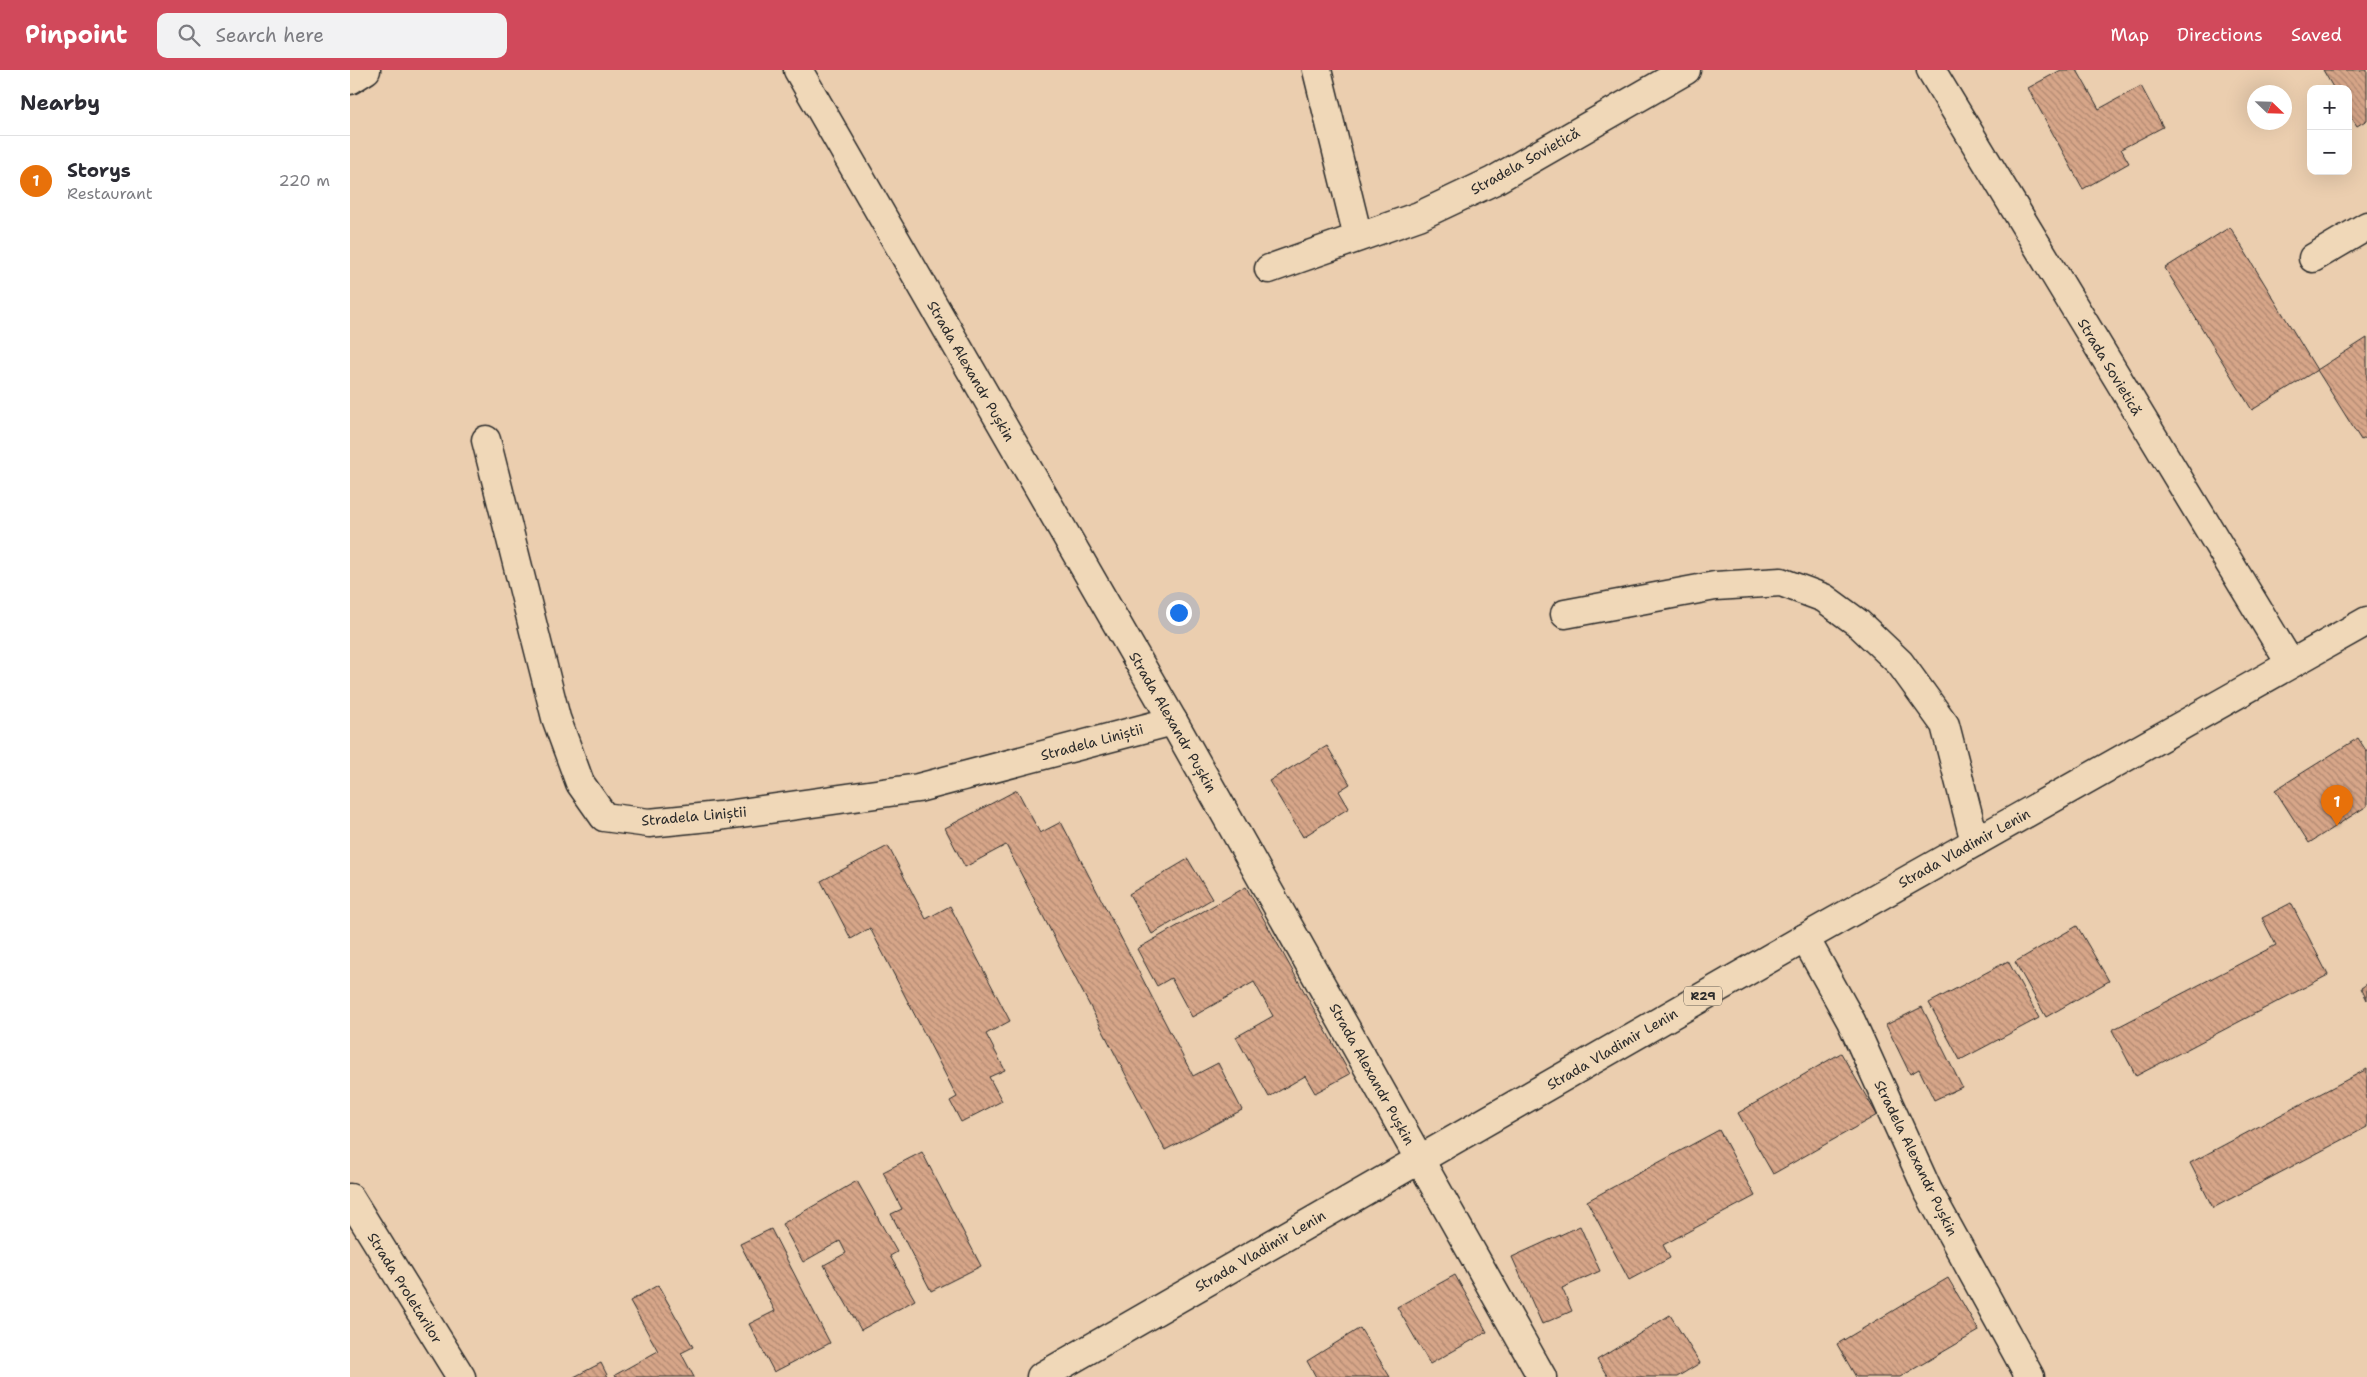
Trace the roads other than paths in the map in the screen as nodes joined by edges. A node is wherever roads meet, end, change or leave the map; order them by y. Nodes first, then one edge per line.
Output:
1 (366, 70) edge
2 (798, 70) edge
3 (1317, 70) edge
4 (1686, 70) edge
5 (1931, 70) edge
6 (350, 80) edge
7 (2367, 226) edge
8 (1358, 237) junction
9 (2313, 258) dead end
10 (1269, 269) dead end
11 (486, 440) dead end
12 (1565, 614) dead end
13 (2367, 621) edge
14 (2290, 663) junction
15 (1173, 721) junction
16 (1976, 842) junction
17 (1805, 938) junction
18 (1420, 1159) junction
19 (350, 1198) edge
20 (1051, 1375) edge
21 (461, 1377) edge
22 (1542, 1377) edge
23 (2030, 1377) edge

1 - 6 street
2 - 15 street, Strada Alexandr Pușkin
3 - 8 street
4 - 8 street, Stradela Sovietică
5 - 14 street, Strada Sovietică
7 - 9 street
8 - 10 street, Stradela Sovietică
11 - 15 street, Stradela Liniștii
12 - 16 street
13 - 14 street, Strada Vladimir Lenin / R29
14 - 16 street, Strada Vladimir Lenin / R29
15 - 18 street, Strada Alexandr Pușkin
16 - 17 street, Strada Vladimir Lenin / R29
17 - 18 street, Strada Vladimir Lenin / R29
17 - 23 street, Stradela Alexandr Pușkin
18 - 20 street, Strada Vladimir Lenin / R29
18 - 22 street, Strada Alexandr Pușkin
19 - 21 street, Strada Proletarilor

